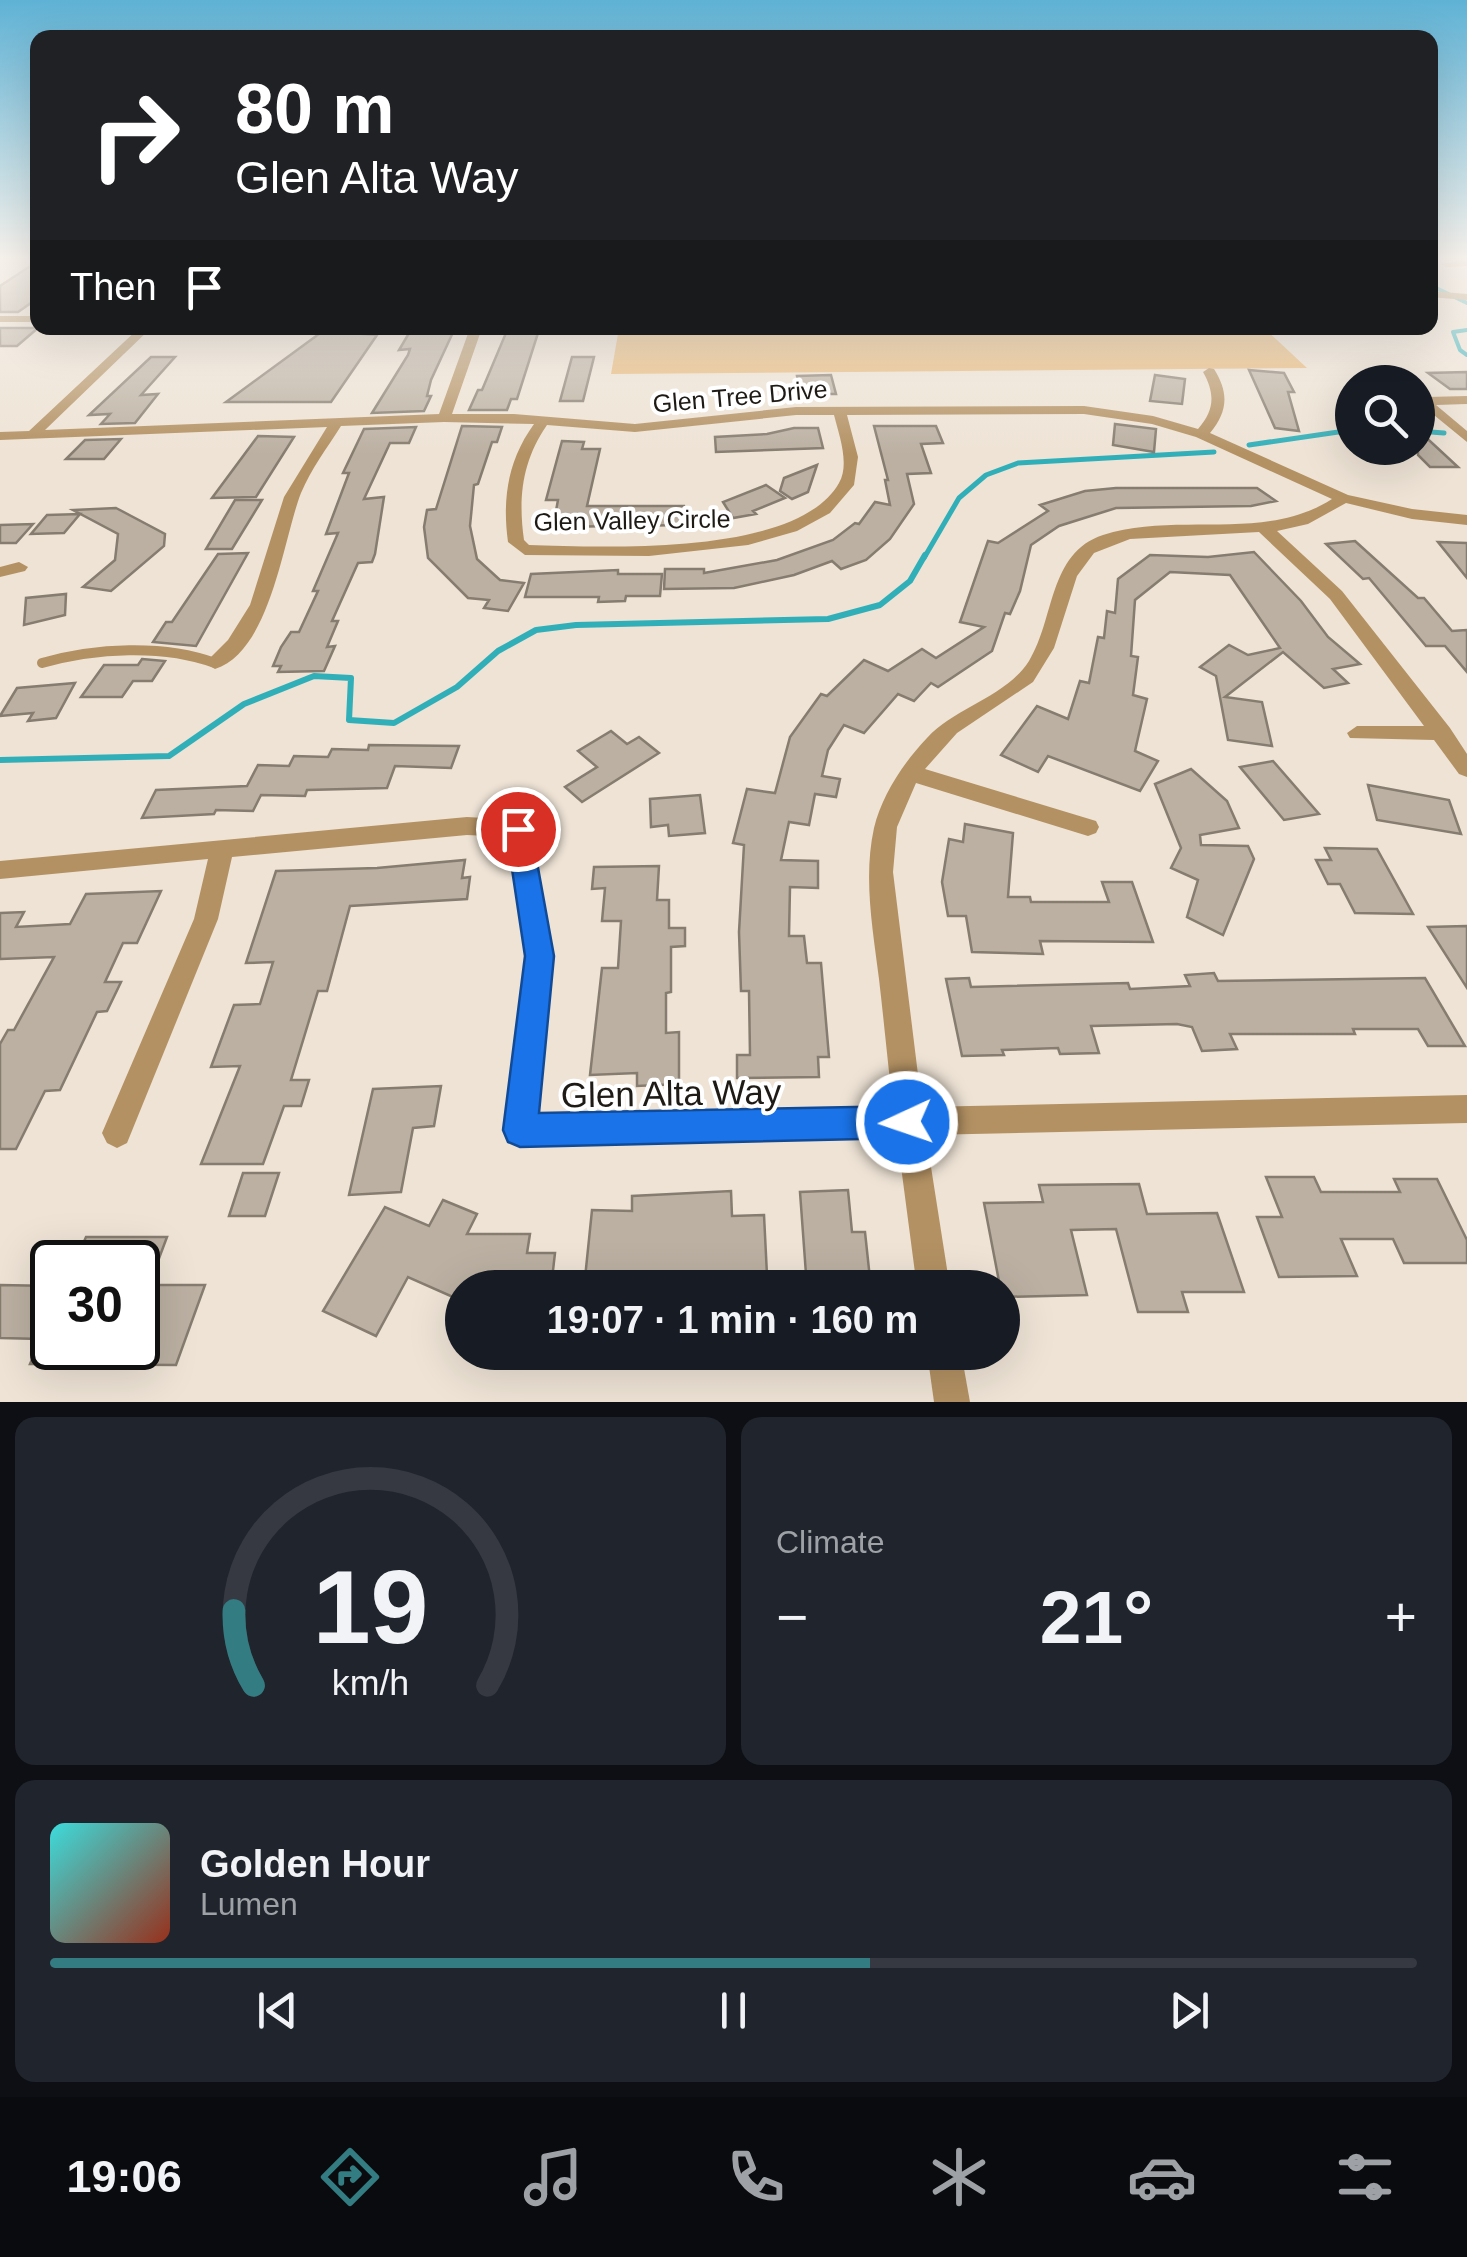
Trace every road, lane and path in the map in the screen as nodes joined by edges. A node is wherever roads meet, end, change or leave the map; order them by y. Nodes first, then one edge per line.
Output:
1 (137, 335) edge
2 (474, 335) edge
3 (1210, 372) dead end
4 (1435, 399) edge
5 (1467, 400) edge
6 (839, 410) junction
7 (1435, 410) edge
8 (444, 418) junction
9 (544, 420) junction
10 (336, 424) junction
11 (34, 433) junction
12 (1202, 434) junction
13 (0, 436) edge
14 (1467, 438) edge
15 (1343, 498) junction
16 (1467, 520) edge
17 (1265, 528) junction
18 (19, 568) dead end
19 (0, 572) edge
20 (42, 663) dead end
21 (215, 663) joint
22 (1356, 733) dead end
23 (1443, 734) junction
24 (1467, 769) edge
25 (914, 774) junction
26 (1088, 827) dead end
27 (222, 851) junction
28 (0, 870) edge
29 (1467, 1109) edge
30 (907, 1122) junction
31 (117, 1133) dead end
32 (931, 1270) edge
33 (947, 1370) edge
34 (952, 1402) edge

1 - 11 street
2 - 8 street
3 - 12 street
4 - 5 street
6 - 9 street, Glen Tree Drive
6 - 9 street, Glen Valley Circle
6 - 12 street, Glen Tree Drive
7 - 14 street
8 - 9 street, Glen Tree Drive
8 - 10 street, Glen Tree Drive
10 - 11 street, Glen Tree Drive
10 - 21 street
11 - 13 street, Glen Tree Drive
12 - 15 street, Glen Tree Drive
15 - 16 street, Glen Tree Drive
15 - 17 street
17 - 23 street
17 - 25 street
18 - 19 street
20 - 21 lane
22 - 23 street
23 - 24 street
25 - 26 street
25 - 30 street
27 - 28 street, Glen Alta Way
27 - 30 street, Glen Alta Way
27 - 31 street
29 - 30 street, Glen Alta Way
30 - 32 street
33 - 34 street

